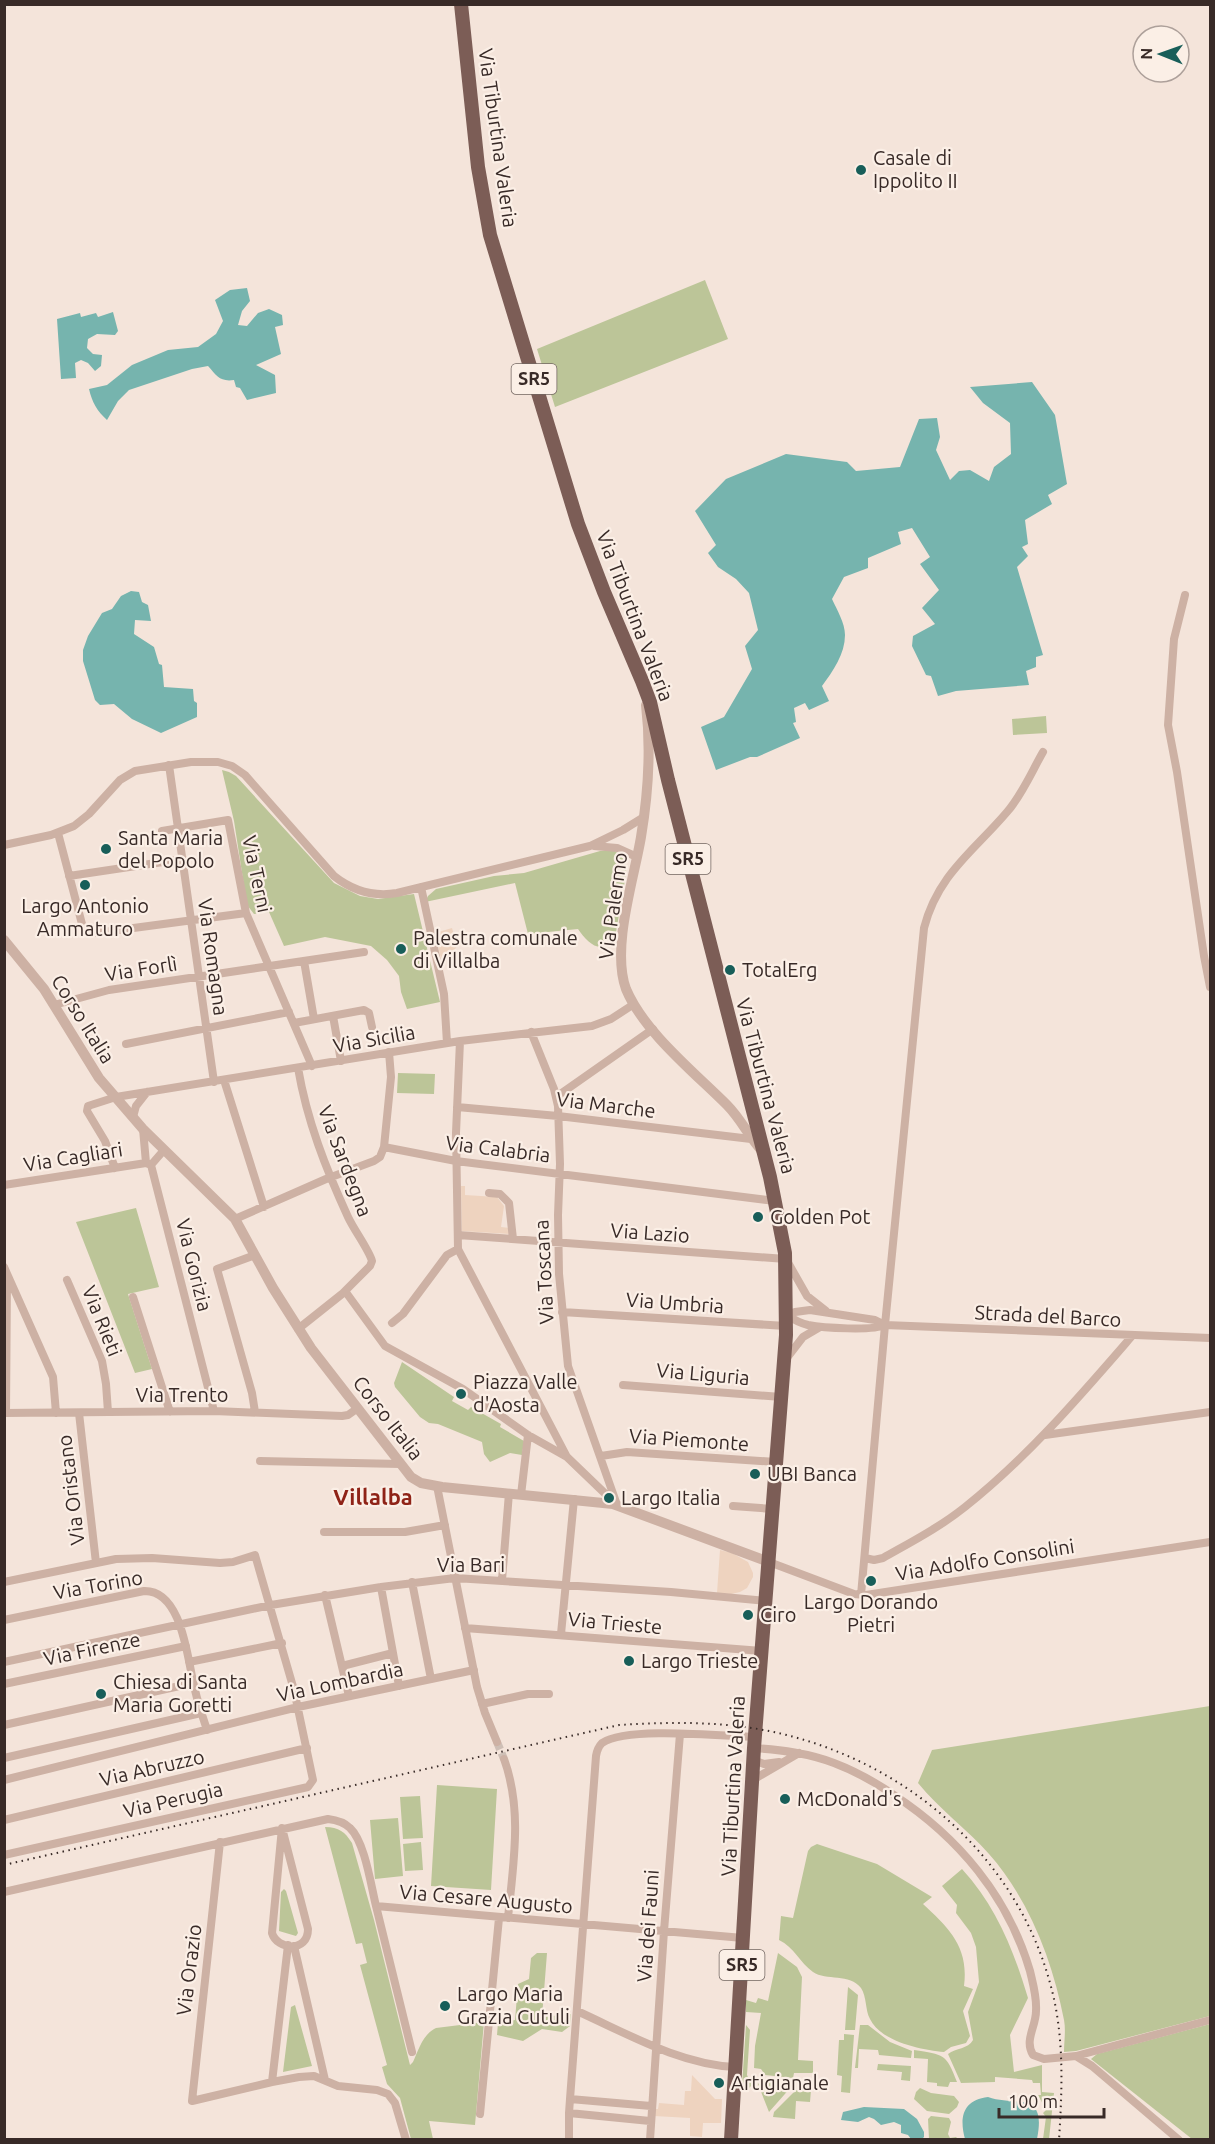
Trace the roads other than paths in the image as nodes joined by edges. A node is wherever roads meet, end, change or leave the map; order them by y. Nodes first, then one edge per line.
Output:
1 (461, 4) edge
2 (1185, 595) dead end
3 (638, 670) junction
4 (1043, 752) dead end
5 (169, 765) junction
6 (646, 780) junction
7 (668, 780) junction
8 (644, 817) junction
9 (179, 828) junction
10 (624, 830) junction
11 (162, 831) dead end
12 (58, 833) junction
13 (640, 842) junction
14 (4, 845) edge
15 (590, 846) junction
16 (637, 857) junction
17 (183, 859) junction
18 (69, 876) junction
19 (421, 887) junction
20 (246, 913) junction
21 (192, 921) junction
22 (4, 940) edge
23 (364, 951) dead end
24 (304, 961) junction
25 (270, 966) junction
26 (199, 976) junction
27 (1210, 987) edge
28 (634, 1004) junction
29 (54, 1005) junction
30 (290, 1012) junction
31 (333, 1016) junction
32 (314, 1019) junction
33 (294, 1023) junction
34 (372, 1027) dead end
35 (206, 1028) junction
36 (653, 1029) junction
37 (531, 1032) junction
38 (460, 1041) junction
39 (447, 1043) junction
40 (126, 1044) dead end
41 (389, 1052) junction
42 (341, 1061) junction
43 (312, 1066) junction
44 (298, 1068) junction
45 (224, 1080) junction
46 (214, 1082) junction
47 (147, 1092) junction
48 (748, 1095) junction
49 (116, 1097) junction
50 (556, 1097) junction
51 (728, 1106) junction
52 (457, 1107) junction
53 (753, 1114) junction
54 (736, 1115) junction
55 (558, 1116) junction
56 (133, 1117) junction
57 (143, 1129) junction
58 (751, 1139) junction
59 (384, 1147) junction
60 (164, 1150) junction
61 (763, 1153) junction
62 (456, 1161) junction
63 (149, 1164) junction
64 (115, 1168) junction
65 (560, 1173) junction
66 (330, 1177) junction
67 (4, 1185) edge
68 (489, 1193) dead end
69 (775, 1201) junction
70 (264, 1207) junction
71 (235, 1219) junction
72 (458, 1236) junction
73 (513, 1239) junction
74 (558, 1243) junction
75 (458, 1249) junction
76 (255, 1255) junction
77 (786, 1259) junction
78 (6, 1270) edge
79 (67, 1280) dead end
80 (345, 1291) junction
81 (133, 1297) dead end
82 (562, 1312) junction
83 (832, 1315) junction
84 (787, 1321) junction
85 (392, 1323) dead end
86 (885, 1325) junction
87 (820, 1327) junction
88 (298, 1329) junction
89 (1132, 1336) junction
90 (1210, 1338) edge
91 (783, 1368) junction
92 (623, 1384) dead end
93 (781, 1397) junction
94 (358, 1408) junction
95 (214, 1411) junction
96 (108, 1412) junction
97 (170, 1412) junction
98 (255, 1412) junction
99 (1210, 1412) edge
100 (5, 1413) edge
101 (56, 1413) junction
102 (79, 1413) junction
103 (528, 1435) junction
104 (1045, 1435) junction
105 (601, 1456) junction
106 (567, 1458) junction
107 (260, 1461) dead end
108 (776, 1462) junction
109 (400, 1464) junction
110 (436, 1486) junction
111 (515, 1494) junction
112 (574, 1499) junction
113 (617, 1506) junction
114 (733, 1506) dead end
115 (773, 1509) junction
116 (445, 1526) junction
117 (324, 1532) dead end
118 (1210, 1542) edge
119 (865, 1558) junction
120 (770, 1562) junction
121 (96, 1563) junction
122 (455, 1578) junction
123 (502, 1580) junction
124 (4, 1582) edge
125 (412, 1582) junction
126 (566, 1584) junction
127 (381, 1587) junction
128 (325, 1595) junction
129 (861, 1595) junction
130 (766, 1601) junction
131 (271, 1605) junction
132 (4, 1620) edge
133 (180, 1626) junction
134 (465, 1628) junction
135 (561, 1634) junction
136 (282, 1642) junction
137 (186, 1646) junction
138 (762, 1651) junction
139 (393, 1653) junction
140 (4, 1662) edge
141 (189, 1662) junction
142 (342, 1666) junction
143 (474, 1670) junction
144 (431, 1679) junction
145 (193, 1683) junction
146 (4, 1684) edge
147 (399, 1686) junction
148 (549, 1694) dead end
149 (349, 1696) junction
150 (482, 1704) junction
151 (298, 1707) junction
152 (201, 1713) junction
153 (4, 1725) edge
154 (207, 1730) junction
155 (680, 1734) junction
156 (497, 1742) tunnel mouth
157 (307, 1748) junction
158 (754, 1748) junction
159 (799, 1753) junction
160 (4, 1758) edge
161 (504, 1759) tunnel mouth
162 (785, 1761) junction
163 (4, 1780) edge
164 (751, 1781) junction
165 (4, 1820) edge
166 (282, 1828) junction
167 (220, 1842) junction
168 (4, 1855) edge
169 (277, 1880) junction
170 (296, 1882) junction
171 (4, 1892) edge
172 (376, 1906) junction
173 (503, 1918) junction
174 (585, 1923) junction
175 (664, 1930) junction
176 (743, 1938) junction
177 (291, 1946) junction
178 (577, 2011) junction
179 (1210, 2020) edge
180 (656, 2046) junction
181 (412, 2052) dead end
182 (1076, 2056) junction
183 (735, 2067) junction
184 (325, 2080) junction
185 (272, 2082) junction
186 (570, 2099) junction
187 (651, 2106) junction
188 (480, 2114) dead end
189 (569, 2114) junction
190 (650, 2121) junction
191 (405, 2139) edge
192 (569, 2139) edge
193 (650, 2139) edge
194 (731, 2139) edge
195 (1179, 2139) edge

1 - 3 main road, Via Tiburtina Valeria / SR5
2 - 27 street
3 - 6 street, Via Palermo
3 - 7 main road, Via Tiburtina Valeria / SR5
4 - 86 street
5 - 9 street, Via Romagna
5 - 12 street
5 - 19 street
6 - 7 street
6 - 8 street, Via Palermo
7 - 48 main road, Via Tiburtina Valeria / SR5
8 - 10 street
8 - 13 street, Via Palermo
9 - 11 street
9 - 17 street, Via Romagna
9 - 20 street, Via Terni
10 - 13 street
10 - 15 street
12 - 14 street
12 - 18 street
13 - 16 street, Via Palermo
15 - 16 street
15 - 19 street
16 - 28 street, Via Palermo
17 - 18 street
17 - 21 street, Via Romagna
18 - 21 street
19 - 39 street
20 - 21 street
20 - 25 street, Via Terni
21 - 26 street, Via Romagna
22 - 29 street, Corso Italia
23 - 24 street, Via Forlì
24 - 25 street, Via Forlì
24 - 32 street
25 - 26 street, Via Forlì
25 - 30 street, Via Terni
26 - 29 street, Via Forlì
26 - 35 street, Via Romagna
28 - 36 street, Via Palermo
28 - 37 street, Via Sicilia
29 - 49 street, Corso Italia
30 - 33 street, Via Terni
30 - 35 street
31 - 32 street
31 - 34 street
31 - 42 street
32 - 33 street
33 - 43 street, Via Terni
35 - 40 street
35 - 46 street, Via Romagna
36 - 50 street
36 - 51 street, Via Palermo
37 - 38 street, Via Sicilia
37 - 50 street, Via Toscana
38 - 39 street, Via Sicilia
38 - 52 street
39 - 41 street, Via Sicilia
41 - 42 street, Via Sicilia
41 - 59 street
42 - 43 street, Via Sicilia
43 - 44 street, Via Sicilia
44 - 45 street, Via Sicilia
44 - 66 street, Via Sardegna
45 - 46 street, Via Sicilia
45 - 70 street
46 - 47 street, Via Sicilia
47 - 49 street, Via Sicilia
47 - 56 street
48 - 51 street
48 - 53 main road, Via Tiburtina Valeria / SR5
49 - 56 street, Corso Italia
49 - 64 street, Via Sicilia
50 - 55 street, Via Toscana
51 - 53 street, Via Palermo
51 - 54 street, Via Palermo
52 - 55 street, Via Marche
52 - 62 street
53 - 54 street
53 - 61 main road, Via Tiburtina Valeria / SR5
54 - 58 street, Via Palermo
55 - 58 street, Via Marche
55 - 65 street, Via Toscana
56 - 57 street, Corso Italia
57 - 60 street, Corso Italia
57 - 63 street, Via Gorizia
58 - 61 street, Via Palermo
59 - 62 street, Via Calabria
59 - 66 street
60 - 63 street
60 - 71 street, Corso Italia
61 - 69 main road, Via Tiburtina Valeria / SR5
62 - 65 street, Via Calabria
62 - 72 street
63 - 64 street, Via Cagliari
63 - 95 street, Via Gorizia
64 - 67 street, Via Cagliari
65 - 69 street, Via Calabria
65 - 74 street, Via Toscana
66 - 70 street
66 - 80 street, Via Sardegna
68 - 73 street
69 - 77 main road, Via Tiburtina Valeria / SR5
70 - 71 street
71 - 76 street, Corso Italia
72 - 73 street, Via Lazio
72 - 75 street
73 - 74 street, Via Lazio
74 - 77 street, Via Lazio
74 - 82 street, Via Toscana
75 - 85 street
75 - 106 street
76 - 88 street, Corso Italia
76 - 98 street
77 - 83 street
77 - 84 main road, Via Tiburtina Valeria / SR5
78 - 100 street
78 - 101 street
79 - 96 street, Via Rieti
80 - 88 street
80 - 103 street
81 - 97 street
82 - 84 street, Via Umbria
82 - 105 street, Via Toscana
83 - 84 street, Strada del Barco
83 - 86 street, Strada del Barco
84 - 87 street, Strada del Barco
84 - 91 main road, Via Tiburtina Valeria / SR5
86 - 87 street, Strada del Barco
86 - 89 street, Strada del Barco
86 - 119 street
87 - 91 street
88 - 94 street, Corso Italia
89 - 90 street, Strada del Barco
89 - 104 street
91 - 93 main road, Via Tiburtina Valeria / SR5
92 - 93 street, Via Liguria
93 - 108 main road, Via Tiburtina Valeria / SR5
94 - 98 street, Via Trento
94 - 109 street, Corso Italia
95 - 97 street, Via Trento
95 - 98 street, Via Trento
96 - 97 street, Via Trento
96 - 102 street, Via Trento
99 - 104 street
100 - 101 street, Via Trento
101 - 102 street, Via Trento
102 - 121 street, Via Oristano
103 - 106 street
103 - 111 street
104 - 119 street
105 - 108 street, Via Piemonte
105 - 113 street, Via Toscana
106 - 113 street
107 - 109 street
108 - 115 main road, Via Tiburtina Valeria / SR5
109 - 110 street, Corso Italia
110 - 111 street, Corso Italia
110 - 116 street
111 - 112 street, Corso Italia
111 - 123 street
112 - 113 street, Corso Italia
112 - 126 street
113 - 120 street, Corso Italia
114 - 115 street
115 - 120 main road, Via Tiburtina Valeria / SR5
116 - 117 street
116 - 122 street
118 - 129 street, Via Adolfo Consolini
119 - 129 street
120 - 129 street, Via Adolfo Consolini
120 - 130 main road, Via Tiburtina Valeria / SR5
121 - 124 street
121 - 131 street, Via Perugia
122 - 123 street, Via Bari
122 - 125 street, Via Bari
122 - 134 street
123 - 126 street, Via Bari
125 - 127 street, Via Bari
125 - 144 street
126 - 130 street, Via Bari
126 - 135 street
127 - 128 street, Via Bari
127 - 139 street
128 - 131 street, Via Bari
128 - 142 street
130 - 138 main road, Via Tiburtina Valeria / SR5
131 - 133 street, Via Bari
131 - 136 street, Via Perugia
132 - 133 street, Via Torino
133 - 137 street, Via Torino
133 - 140 street, Via Bari
134 - 135 street, Via Trieste
134 - 143 street
135 - 138 street, Via Trieste
136 - 141 street
136 - 151 street, Via Perugia
137 - 141 street, Via Torino
137 - 146 street, Via Firenze
138 - 158 main road, Via Tiburtina Valeria / SR5
139 - 142 street
139 - 147 street
141 - 145 street, Via Torino
142 - 149 street
143 - 144 street, Via Lombardia
143 - 150 street
144 - 147 street, Via Lombardia
145 - 152 street, Via Torino
145 - 153 street
147 - 149 street, Via Lombardia
148 - 150 street
149 - 151 street, Via Lombardia
150 - 156 street
151 - 154 street, Via Lombardia
151 - 157 street, Via Perugia
152 - 154 street, Via Torino
152 - 160 street
154 - 163 street, Via Lombardia
155 - 158 street
155 - 174 street
155 - 175 street, Via dei Fauni
157 - 165 street, Via Abruzzo
157 - 168 street, Via Perugia
158 - 159 street
158 - 162 street
158 - 164 main road, Via Tiburtina Valeria / SR5
159 - 162 street
159 - 182 street
161 - 173 street
162 - 164 street
164 - 176 main road, Via Tiburtina Valeria / SR5
166 - 167 street, Via Cesare Augusto
166 - 169 street
166 - 170 street
166 - 172 street, Via Cesare Augusto
167 - 171 street, Via Cesare Augusto
167 - 185 street, Via Orazio
169 - 170 street
169 - 177 street
170 - 177 street
172 - 173 street, Via Cesare Augusto
172 - 181 street
173 - 174 street, Via Cesare Augusto
173 - 188 street
174 - 175 street, Via Cesare Augusto
174 - 178 street
175 - 176 street, Via Cesare Augusto
175 - 180 street, Via dei Fauni
176 - 183 main road, Via Tiburtina Valeria / SR5
177 - 184 street
177 - 185 street
178 - 180 street
178 - 186 street
179 - 182 street
180 - 183 street
180 - 187 street, Via dei Fauni
182 - 195 street
183 - 194 main road, Via Tiburtina Valeria / SR5
184 - 185 street
184 - 191 street
186 - 187 street
186 - 189 street
187 - 190 street, Via dei Fauni
189 - 190 street
189 - 192 street
190 - 193 street, Via dei Fauni

